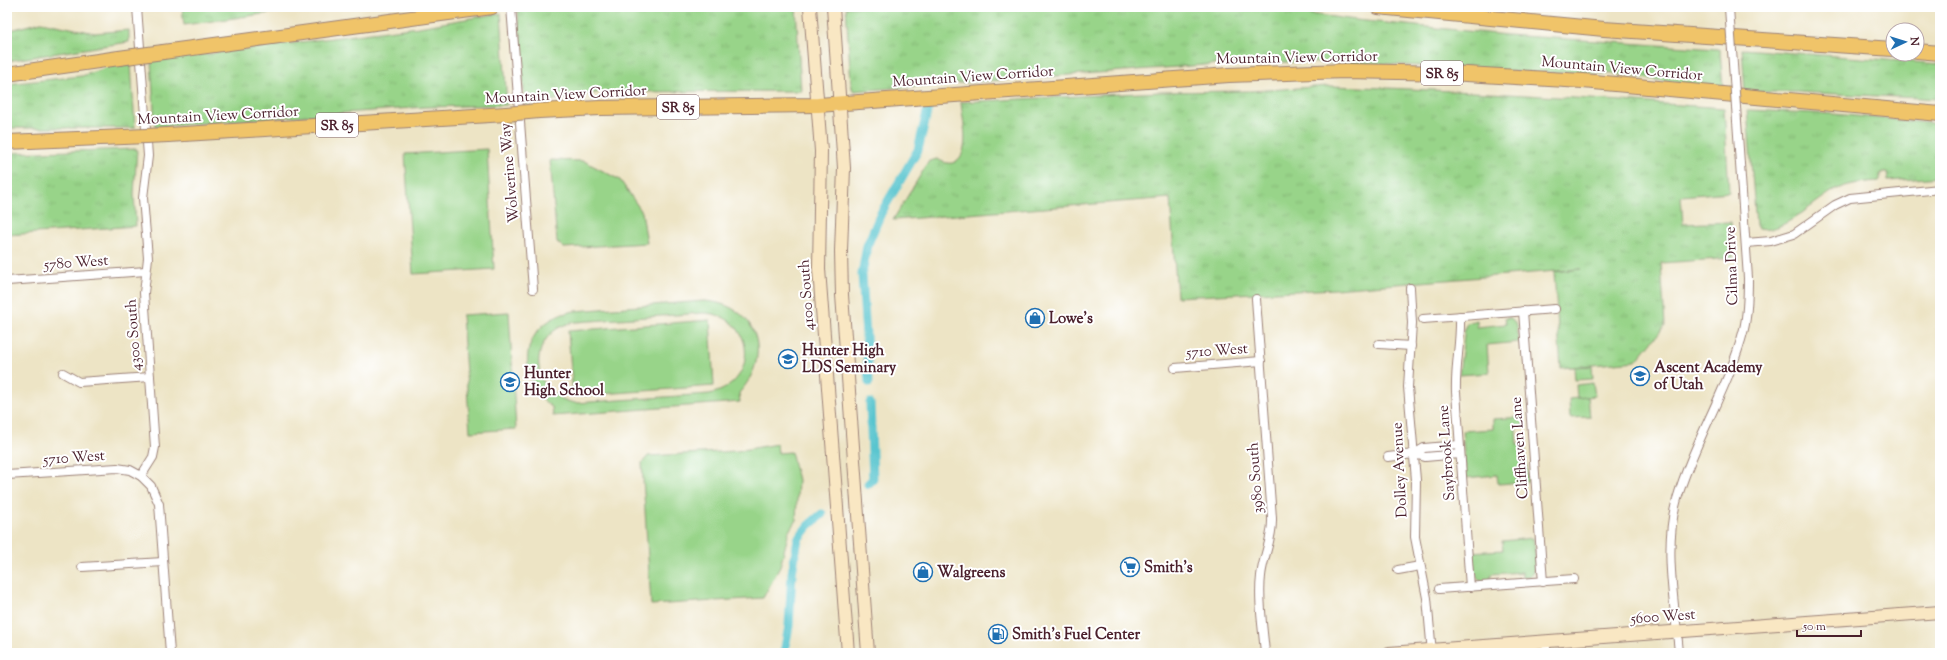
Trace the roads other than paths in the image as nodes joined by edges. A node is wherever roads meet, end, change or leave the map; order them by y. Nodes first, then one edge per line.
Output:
1 (137, 7) edge
2 (492, 7) edge
3 (511, 7) edge
4 (810, 7) edge
5 (833, 7) edge
6 (1378, 7) edge
7 (1729, 8) edge
8 (1885, 48) edge
9 (1925, 52) edge
10 (1940, 53) edge
11 (7, 74) edge
12 (840, 103) junction
13 (818, 104) junction
14 (1940, 114) edge
15 (7, 142) edge
16 (1940, 189) edge
17 (1746, 243) junction
18 (146, 270) junction
19 (7, 281) edge
20 (1410, 288) dead end
21 (533, 289) dead end
22 (1256, 299) dead end
23 (1555, 309) dead end
24 (1523, 312) junction
25 (1460, 316) junction
26 (1422, 319) dead end
27 (1379, 344) dead end
28 (1411, 346) junction
29 (1261, 361) junction
30 (1175, 368) dead end
31 (63, 373) dead end
32 (150, 377) junction
33 (1459, 445) junction
34 (1414, 454) junction
35 (1460, 454) junction
36 (1388, 457) dead end
37 (7, 475) edge
38 (141, 476) junction
39 (163, 562) junction
40 (1420, 566) junction
41 (82, 567) dead end
42 (1398, 570) dead end
43 (1574, 579) dead end
44 (1542, 582) junction
45 (1470, 587) junction
46 (1439, 590) dead end
47 (1940, 612) edge
48 (1677, 631) junction
49 (1546, 647) edge
50 (1432, 652) edge
51 (170, 653) edge
52 (848, 653) edge
53 (868, 653) edge
54 (1265, 653) edge
55 (1389, 653) edge
56 (1679, 653) edge

1 - 18 street, 4300 South
2 - 11 highway, bridge
3 - 21 street, Wolverine Way
4 - 13 main road, 4100 South
5 - 12 main road
6 - 8 highway
7 - 17 street, Cilma Drive, bridge
9 - 10 highway
12 - 13 highway, Mountain View Corridor / SR 85
12 - 14 highway, Mountain View Corridor / SR 85
12 - 53 main road
13 - 15 highway, Mountain View Corridor / SR 85, bridge
13 - 52 main road, 4100 South
16 - 17 street
17 - 48 street, Cilma Drive
18 - 19 street, 5780 West
18 - 32 street, 4300 South
20 - 28 street, Dolley Avenue
22 - 29 street, 3980 South
23 - 24 street
24 - 25 street
24 - 44 street, Cliffhaven Lane
25 - 26 street
25 - 33 street, Saybrook Lane
27 - 28 street
28 - 34 street, Dolley Avenue
29 - 30 street, 5710 West
29 - 54 street, 3980 South
31 - 32 street
32 - 38 street, 4300 South
33 - 34 street
33 - 35 street, Saybrook Lane
34 - 35 street
34 - 36 street
34 - 40 street, Dolley Avenue
35 - 45 street, Saybrook Lane
37 - 38 street, 5710 West
38 - 39 street
39 - 41 street
39 - 51 street
40 - 42 street
40 - 50 street, Dolley Avenue
43 - 44 street
44 - 45 street
45 - 46 street
47 - 48 main road, 5600 West
48 - 49 main road, 5600 West
48 - 56 street, Cilma Drive
49 - 50 main road, 5600 West
50 - 55 main road, 5600 West

